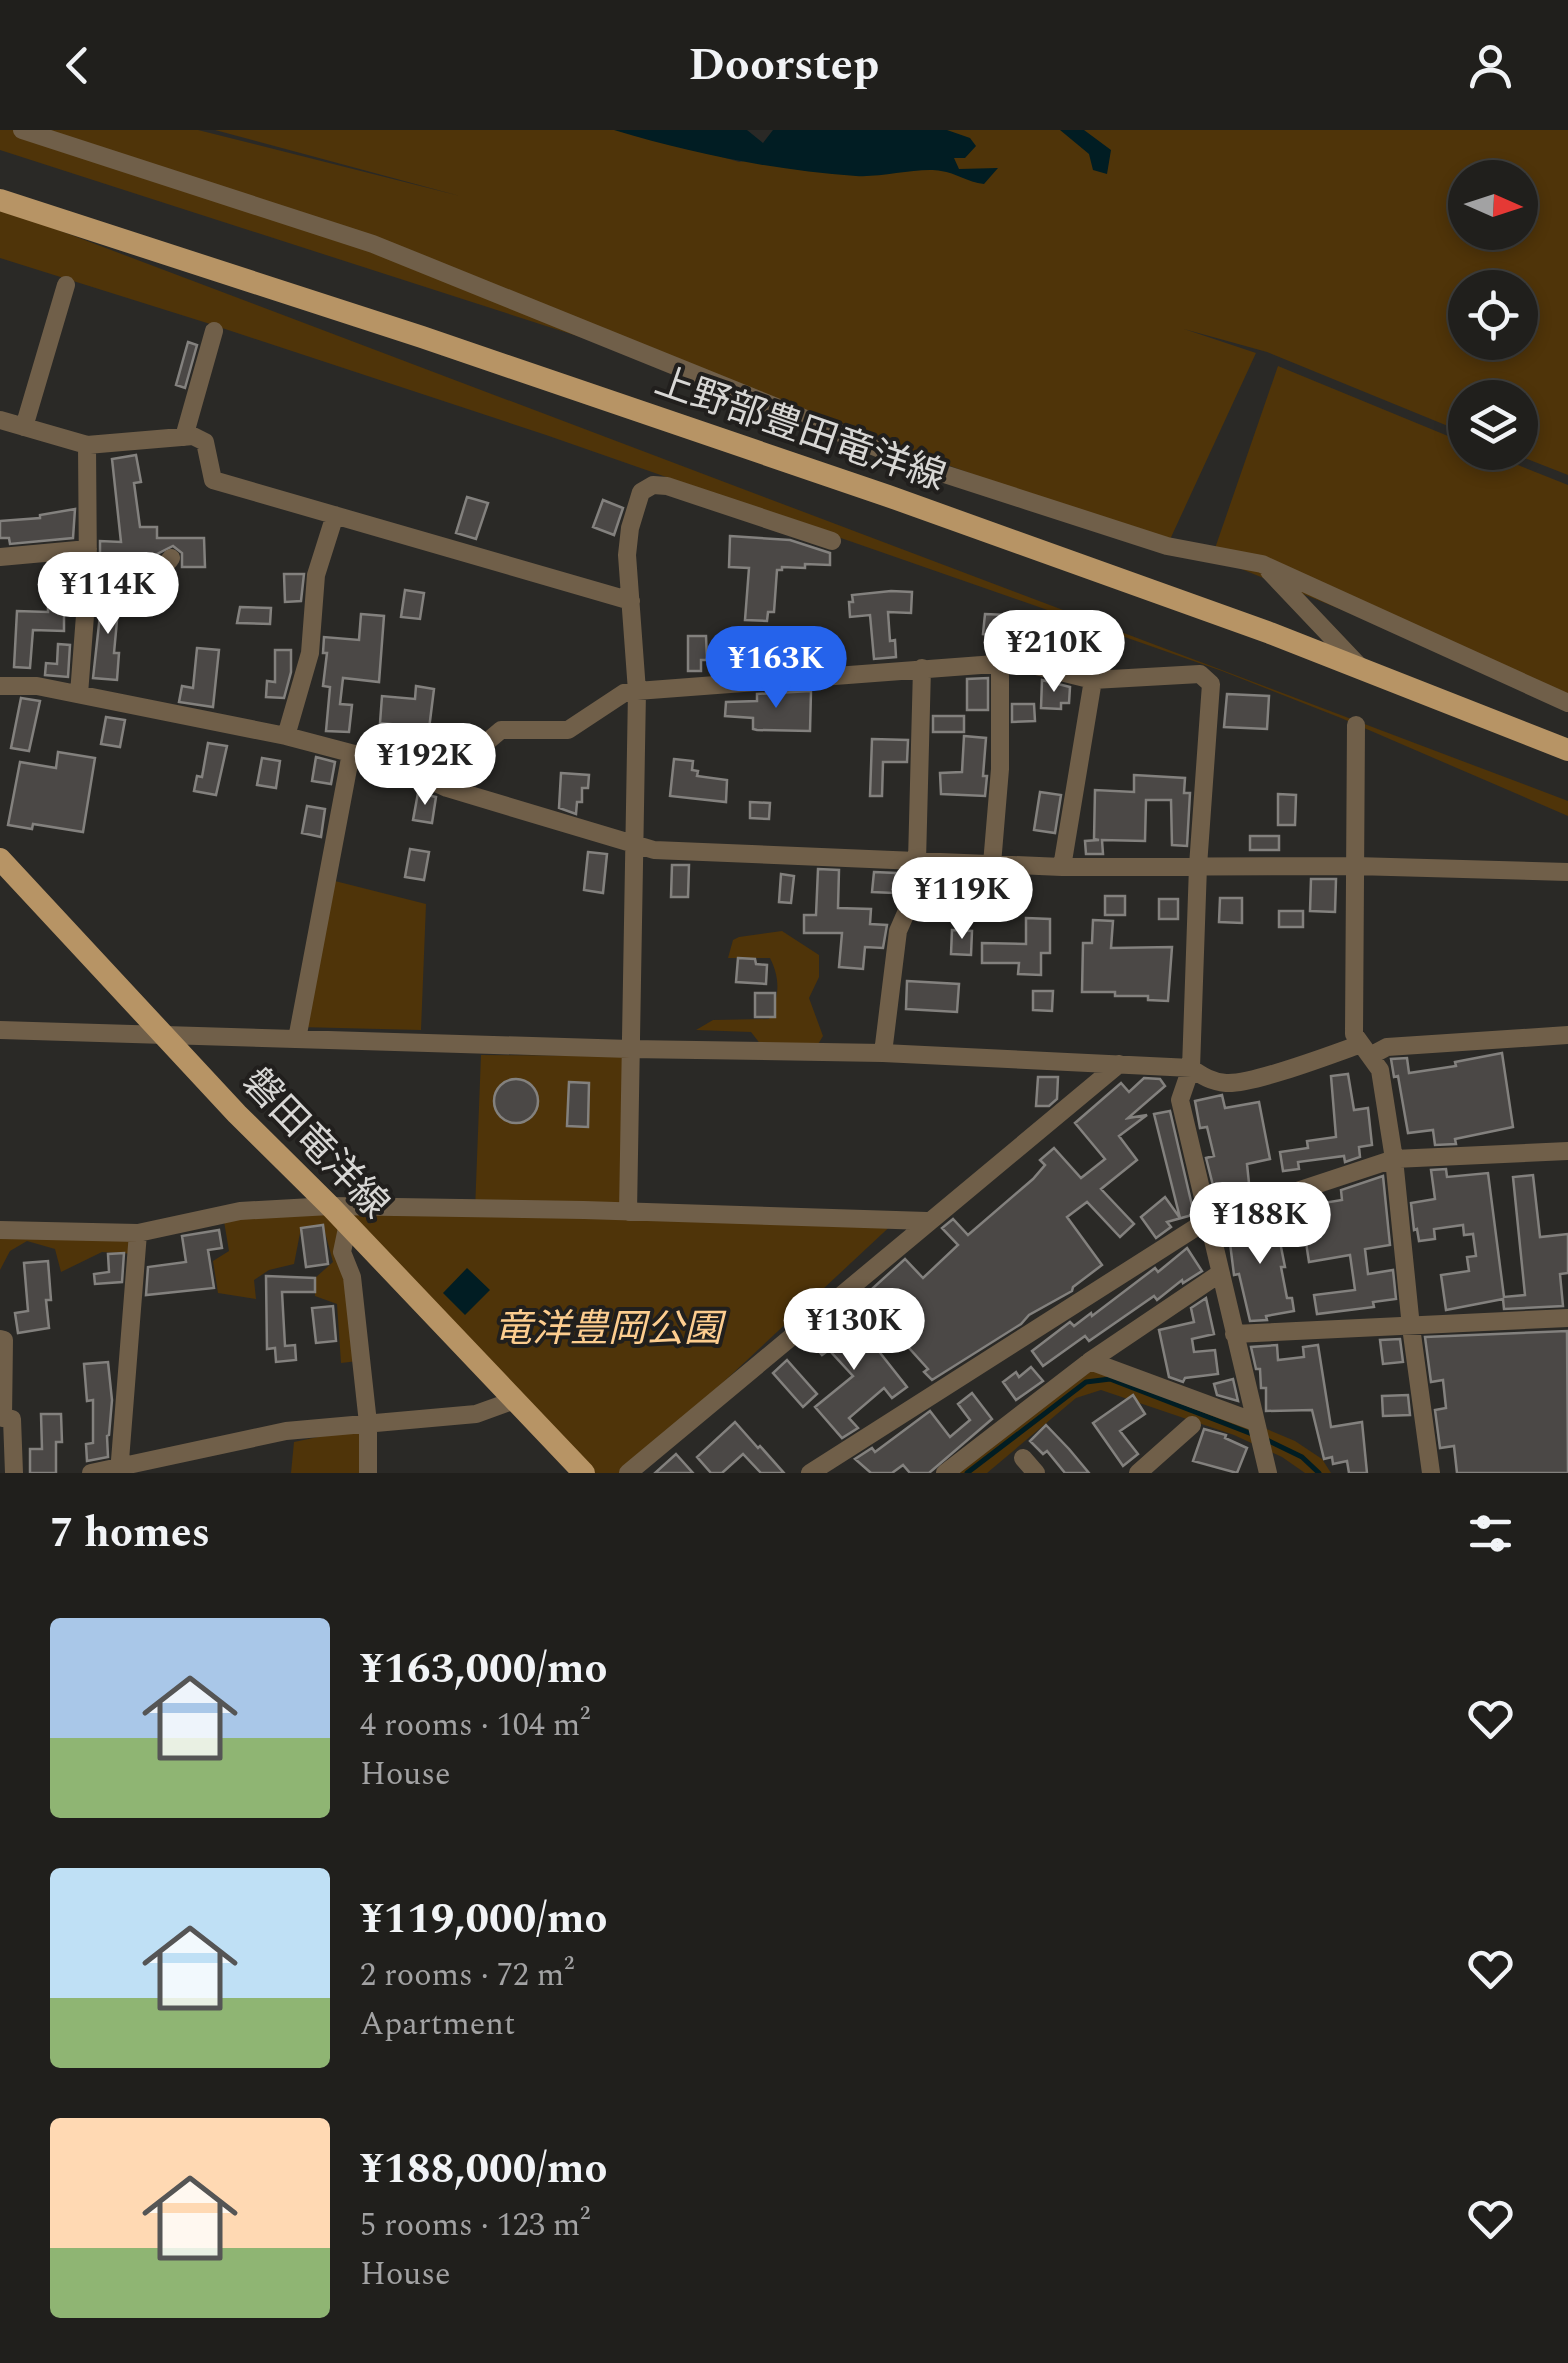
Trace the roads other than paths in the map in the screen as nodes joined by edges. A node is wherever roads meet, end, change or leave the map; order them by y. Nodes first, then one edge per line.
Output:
1 (22, 130) edge
2 (0, 200) edge
3 (66, 285) dead end
4 (214, 330) dead end
5 (0, 420) edge
6 (24, 426) junction
7 (184, 436) junction
8 (88, 445) junction
9 (336, 515) junction
10 (832, 541) dead end
11 (88, 549) junction
12 (0, 557) edge
13 (171, 558) dead end
14 (1262, 564) junction
15 (88, 576) junction
16 (630, 601) junction
17 (1000, 663) junction
18 (922, 668) junction
19 (1361, 668) junction
20 (1094, 680) junction
21 (0, 686) edge
22 (637, 691) junction
23 (79, 694) junction
24 (1568, 703) edge
25 (1356, 725) dead end
26 (286, 736) junction
27 (1568, 750) edge
28 (351, 754) junction
29 (396, 766) junction
30 (636, 846) junction
31 (0, 859) edge
32 (917, 861) junction
33 (992, 864) junction
34 (1198, 866) junction
35 (1355, 866) junction
36 (1062, 867) junction
37 (1568, 872) edge
38 (0, 1030) edge
39 (164, 1035) junction
40 (1568, 1036) edge
41 (297, 1039) junction
42 (630, 1049) junction
43 (1366, 1050) junction
44 (883, 1053) junction
45 (1119, 1064) junction
46 (1191, 1068) junction
47 (1568, 1151) edge
48 (1394, 1159) junction
49 (330, 1206) junction
50 (628, 1212) junction
51 (927, 1220) junction
52 (1206, 1221) junction
53 (348, 1228) junction
54 (0, 1230) edge
55 (138, 1233) junction
56 (1219, 1274) junction
57 (1568, 1318) edge
58 (1412, 1327) junction
59 (1234, 1334) junction
60 (0, 1340) edge
61 (1090, 1361) junction
62 (515, 1400) junction
63 (1255, 1422) junction
64 (368, 1423) junction
65 (1192, 1424) dead end
66 (834, 1458) junction
67 (1023, 1458) dead end
68 (118, 1469) edge
69 (14, 1473) edge
70 (92, 1473) edge
71 (368, 1473) edge
72 (584, 1473) edge
73 (628, 1473) edge
74 (810, 1473) edge
75 (848, 1473) edge
76 (945, 1473) edge
77 (1036, 1473) edge
78 (1138, 1473) edge
79 (1268, 1473) edge
80 (1432, 1473) edge

1 - 14 street
2 - 19 main road, 上野部豊田竜洋線
3 - 6 street
4 - 7 street
5 - 6 street
6 - 8 street
7 - 8 street
7 - 9 street
8 - 11 street
9 - 16 street
9 - 26 street
10 - 16 street
11 - 12 street
11 - 15 street
13 - 15 street
14 - 19 street
14 - 24 street
15 - 23 street
16 - 22 street
17 - 18 street
17 - 20 street
17 - 33 street
18 - 22 street
18 - 32 street
19 - 27 main road, 上野部豊田竜洋線
20 - 34 street
20 - 36 street
21 - 23 street
22 - 29 street
22 - 30 street
23 - 26 street
25 - 35 street
26 - 28 street
28 - 29 street
28 - 41 street
29 - 30 street
30 - 32 street
30 - 42 street
31 - 39 main road, 磐田竜洋線
32 - 33 street
32 - 44 street
33 - 36 street
34 - 35 street
34 - 36 street
34 - 46 street
35 - 37 street
35 - 43 street
38 - 39 street
39 - 41 street
39 - 49 main road, 磐田竜洋線
40 - 43 street
41 - 42 street
42 - 44 street
42 - 50 street
43 - 46 street
43 - 48 street
44 - 45 street
45 - 46 street
45 - 51 street
46 - 52 street
47 - 48 street
48 - 52 street
48 - 58 street
49 - 50 street
49 - 53 main road, 磐田竜洋線
49 - 55 street
50 - 51 street
51 - 73 street
52 - 56 street
52 - 66 street
53 - 62 main road, 磐田竜洋線
53 - 64 street
54 - 55 street
55 - 68 street
56 - 59 street
56 - 61 street
57 - 58 street
58 - 59 street
58 - 80 street
59 - 63 street
60 - 69 street
61 - 63 street
61 - 76 street
62 - 64 street
62 - 72 main road, 磐田竜洋線
63 - 79 street
64 - 68 street
64 - 71 street
65 - 78 street
66 - 74 street
66 - 75 street
67 - 77 street
68 - 70 street

